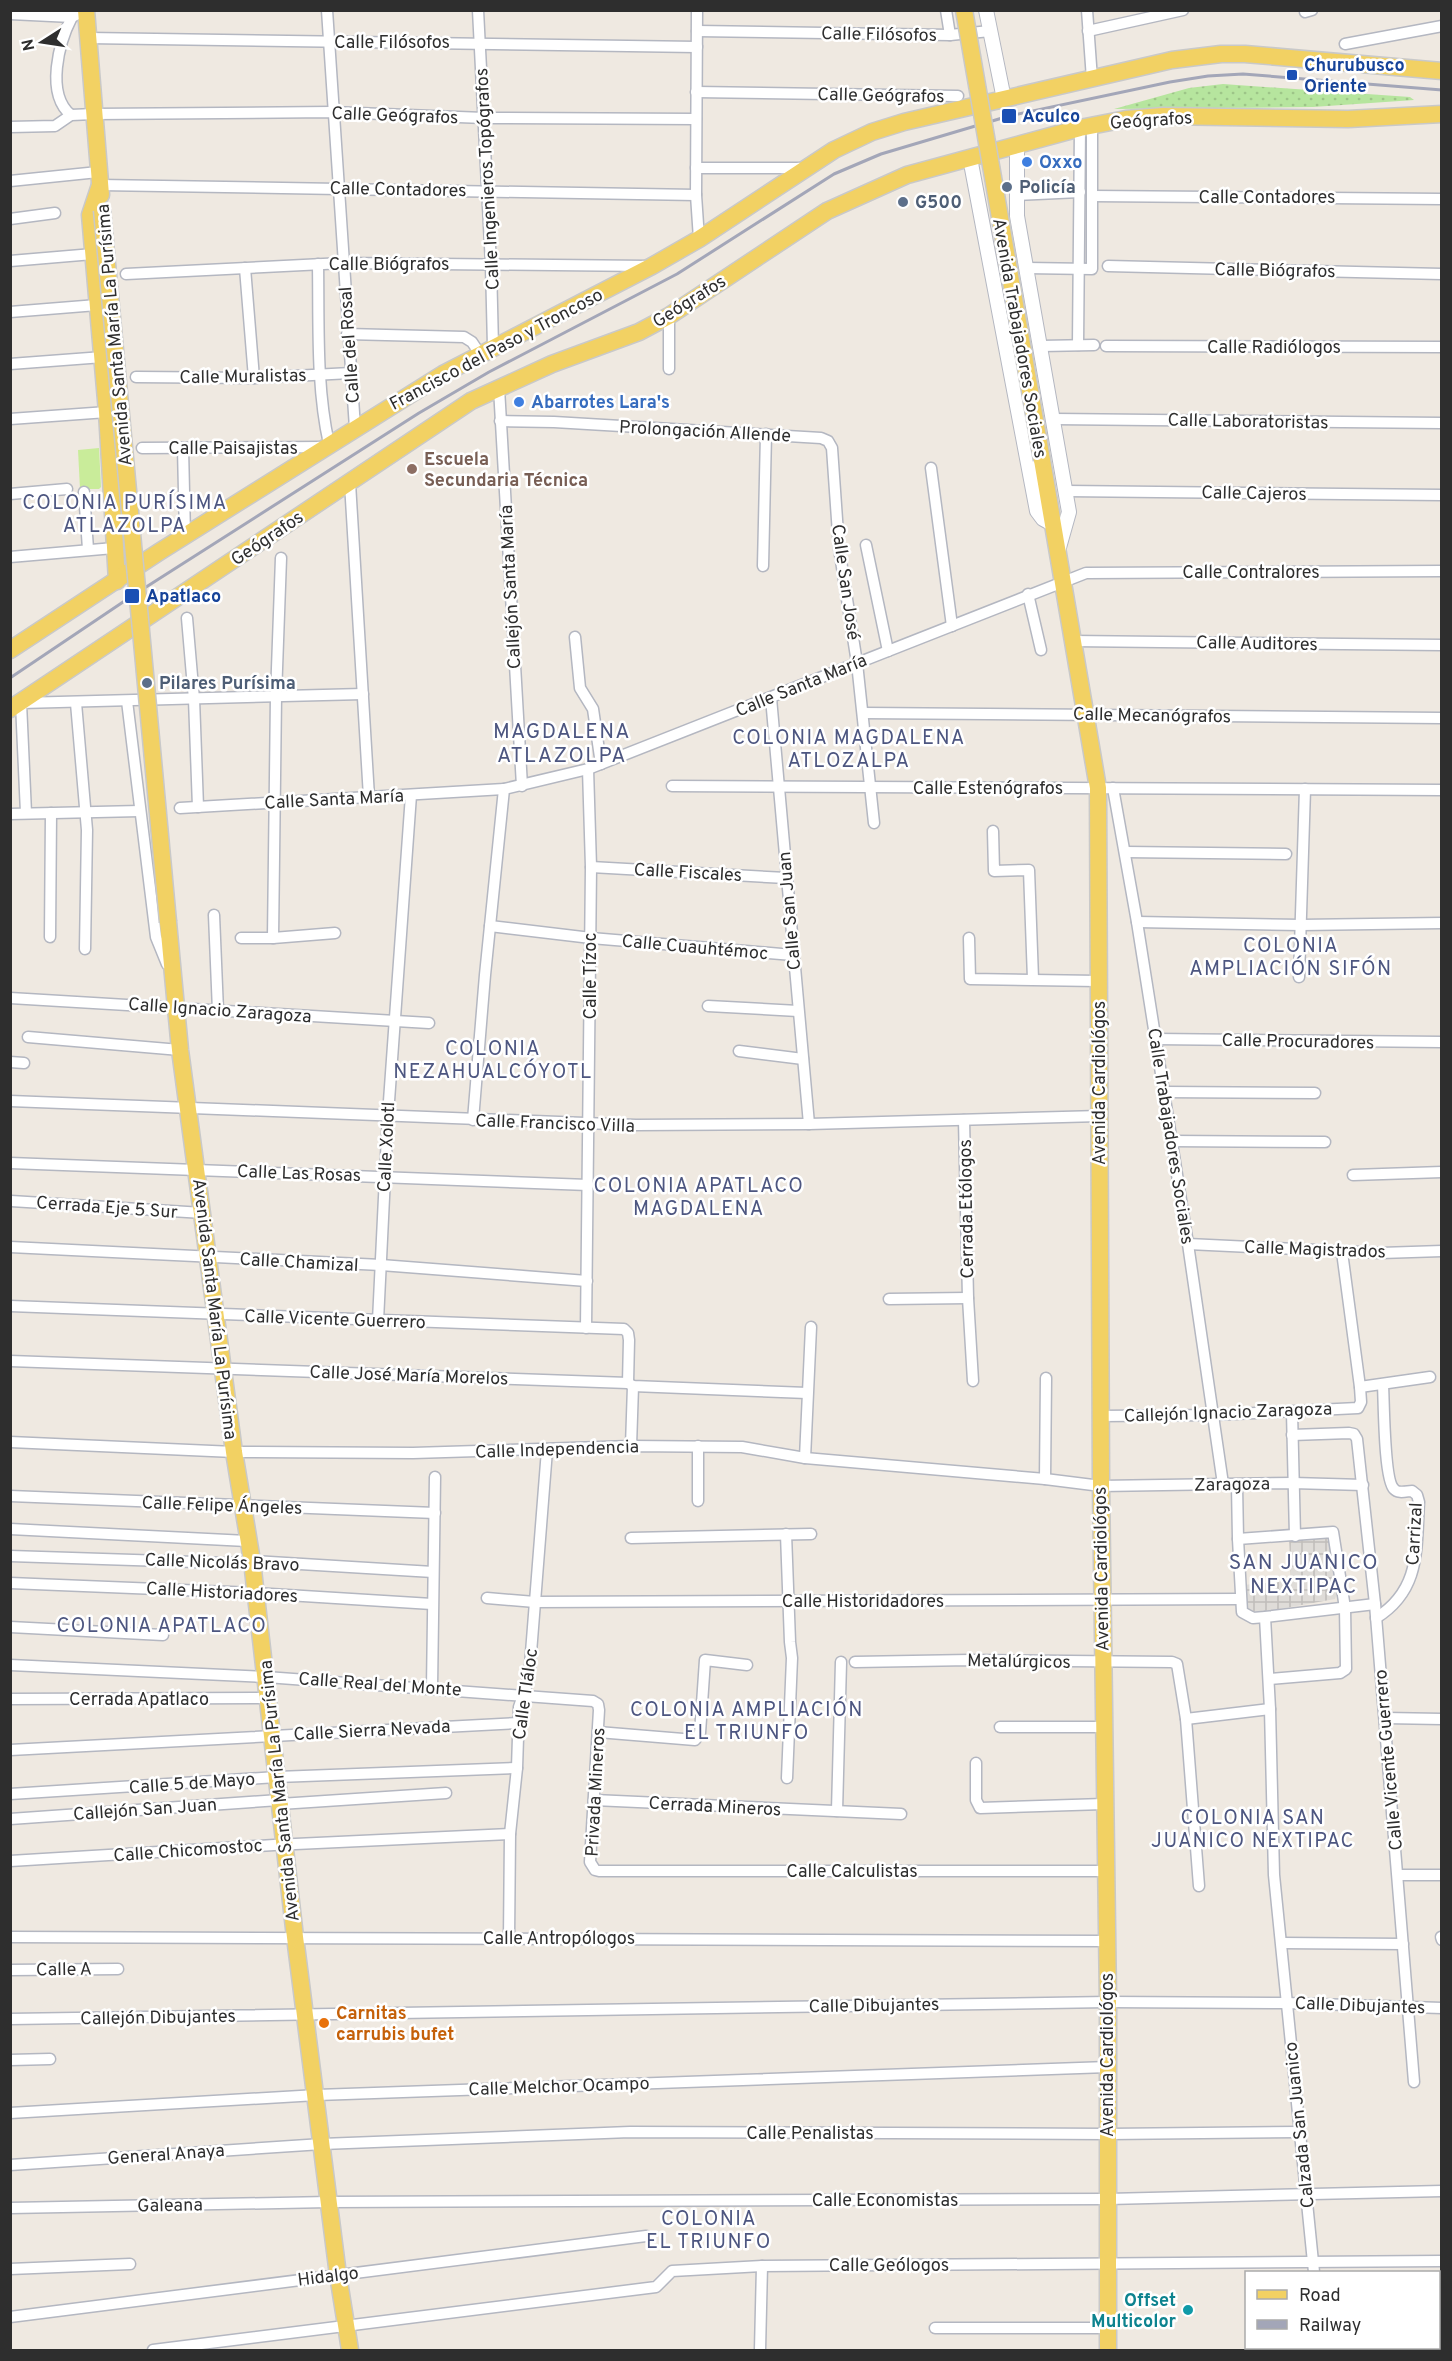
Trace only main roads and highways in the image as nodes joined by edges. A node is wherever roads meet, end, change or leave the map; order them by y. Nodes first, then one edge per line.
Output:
1 (964, 10) edge
2 (81, 13) edge
3 (1442, 70) edge
4 (1442, 114) edge
5 (99, 178) junction
6 (117, 581) junction
7 (10, 650) edge
8 (16, 706) edge
9 (1105, 788) joint
10 (350, 2350) edge
11 (1108, 2350) edge

1 - 9 main road, Avenida Trabajadores Sociales, bridge
2 - 5 main road, Avenida Santa María La Purísima
3 - 6 main road, Francisco del Paso y Troncoso
4 - 8 main road, Geógrafos
5 - 6 main road
5 - 10 main road, Avenida Santa María La Purísima, bridge
6 - 7 main road, Francisco del Paso y Troncoso
9 - 11 main road, Avenida Cardiológos

